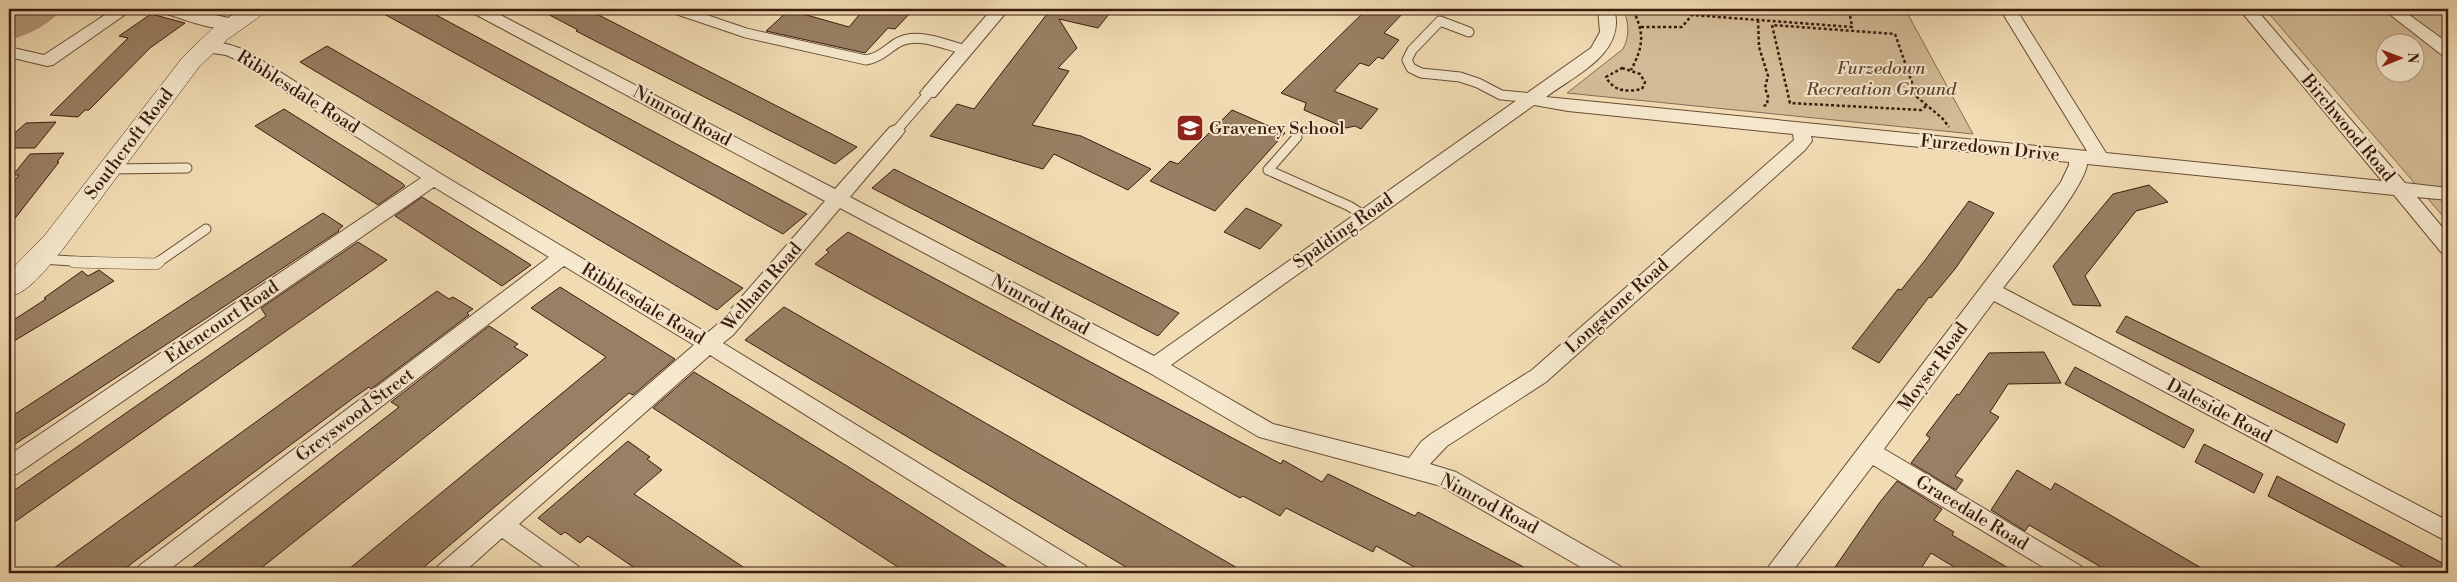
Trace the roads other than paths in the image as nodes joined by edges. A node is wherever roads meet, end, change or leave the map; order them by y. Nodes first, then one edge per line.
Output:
1 (125, 9) edge
2 (167, 9) edge
3 (255, 9) edge
4 (477, 9) edge
5 (675, 9) edge
6 (1001, 9) edge
7 (2008, 9) edge
8 (2247, 9) edge
9 (2392, 9) edge
10 (1606, 11) edge
11 (233, 24) junction
12 (1469, 32) dead end
13 (205, 47) junction
14 (966, 50) junction
15 (2448, 51) edge
16 (9, 52) edge
17 (929, 93) joint
18 (1534, 98) junction
19 (1801, 128) junction
20 (896, 131) joint
21 (1297, 137) dead end
22 (2077, 156) junction
23 (2100, 158) junction
24 (187, 168) dead end
25 (110, 169) junction
26 (434, 178) junction
27 (2399, 189) junction
28 (2448, 194) edge
29 (838, 199) junction
30 (1365, 216) junction
31 (206, 229) dead end
32 (2448, 247) edge
33 (564, 256) junction
34 (40, 259) junction
35 (9, 287) edge
36 (1990, 290) junction
37 (710, 344) junction
38 (1155, 366) junction
39 (1870, 452) junction
40 (9, 467) edge
41 (1414, 468) junction
42 (502, 525) junction
43 (2448, 532) edge
44 (147, 573) edge
45 (446, 573) edge
46 (570, 573) edge
47 (1078, 573) edge
48 (1612, 573) edge
49 (1777, 573) edge
50 (2073, 573) edge

1 - 16 street
2 - 11 street
3 - 11 street, Southcroft Road
4 - 29 street, Nimrod Road
5 - 14 lane
6 - 14 street, Welham Road
7 - 23 street
8 - 27 street, Birchwood Road
9 - 15 street
10 - 18 street, Spalding Road
11 - 13 street, Southcroft Road
12 - 18 lane
13 - 25 street, Southcroft Road
13 - 26 street, Ribblesdale Road
14 - 17 street, Welham Road
17 - 20 lane, Welham Road
18 - 19 street, Furzedown Drive
18 - 30 street, Spalding Road
19 - 22 street, Furzedown Drive
19 - 41 street, Longstone Road
20 - 29 street, Welham Road
21 - 30 lane
22 - 23 street, Furzedown Drive
22 - 36 street, Moyser Road
23 - 27 street, Furzedown Drive
24 - 25 lane
25 - 34 street, Southcroft Road
26 - 33 street, Ribblesdale Road
26 - 40 street, Edencourt Road
27 - 28 street, Furzedown Drive
27 - 32 street, Birchwood Road
29 - 37 street, Welham Road
29 - 38 street, Nimrod Road
30 - 38 street, Spalding Road
31 - 34 lane
33 - 37 street, Ribblesdale Road
33 - 44 street, Greyswood Street
34 - 35 street, Southcroft Road
36 - 39 street, Moyser Road
36 - 43 street, Daleside Road
37 - 42 street, Welham Road
37 - 47 street, Ribblesdale Road
38 - 41 street, Nimrod Road
39 - 49 street, Moyser Road
39 - 50 street, Gracedale Road
41 - 48 street, Nimrod Road
42 - 45 street, Welham Road
42 - 46 street

